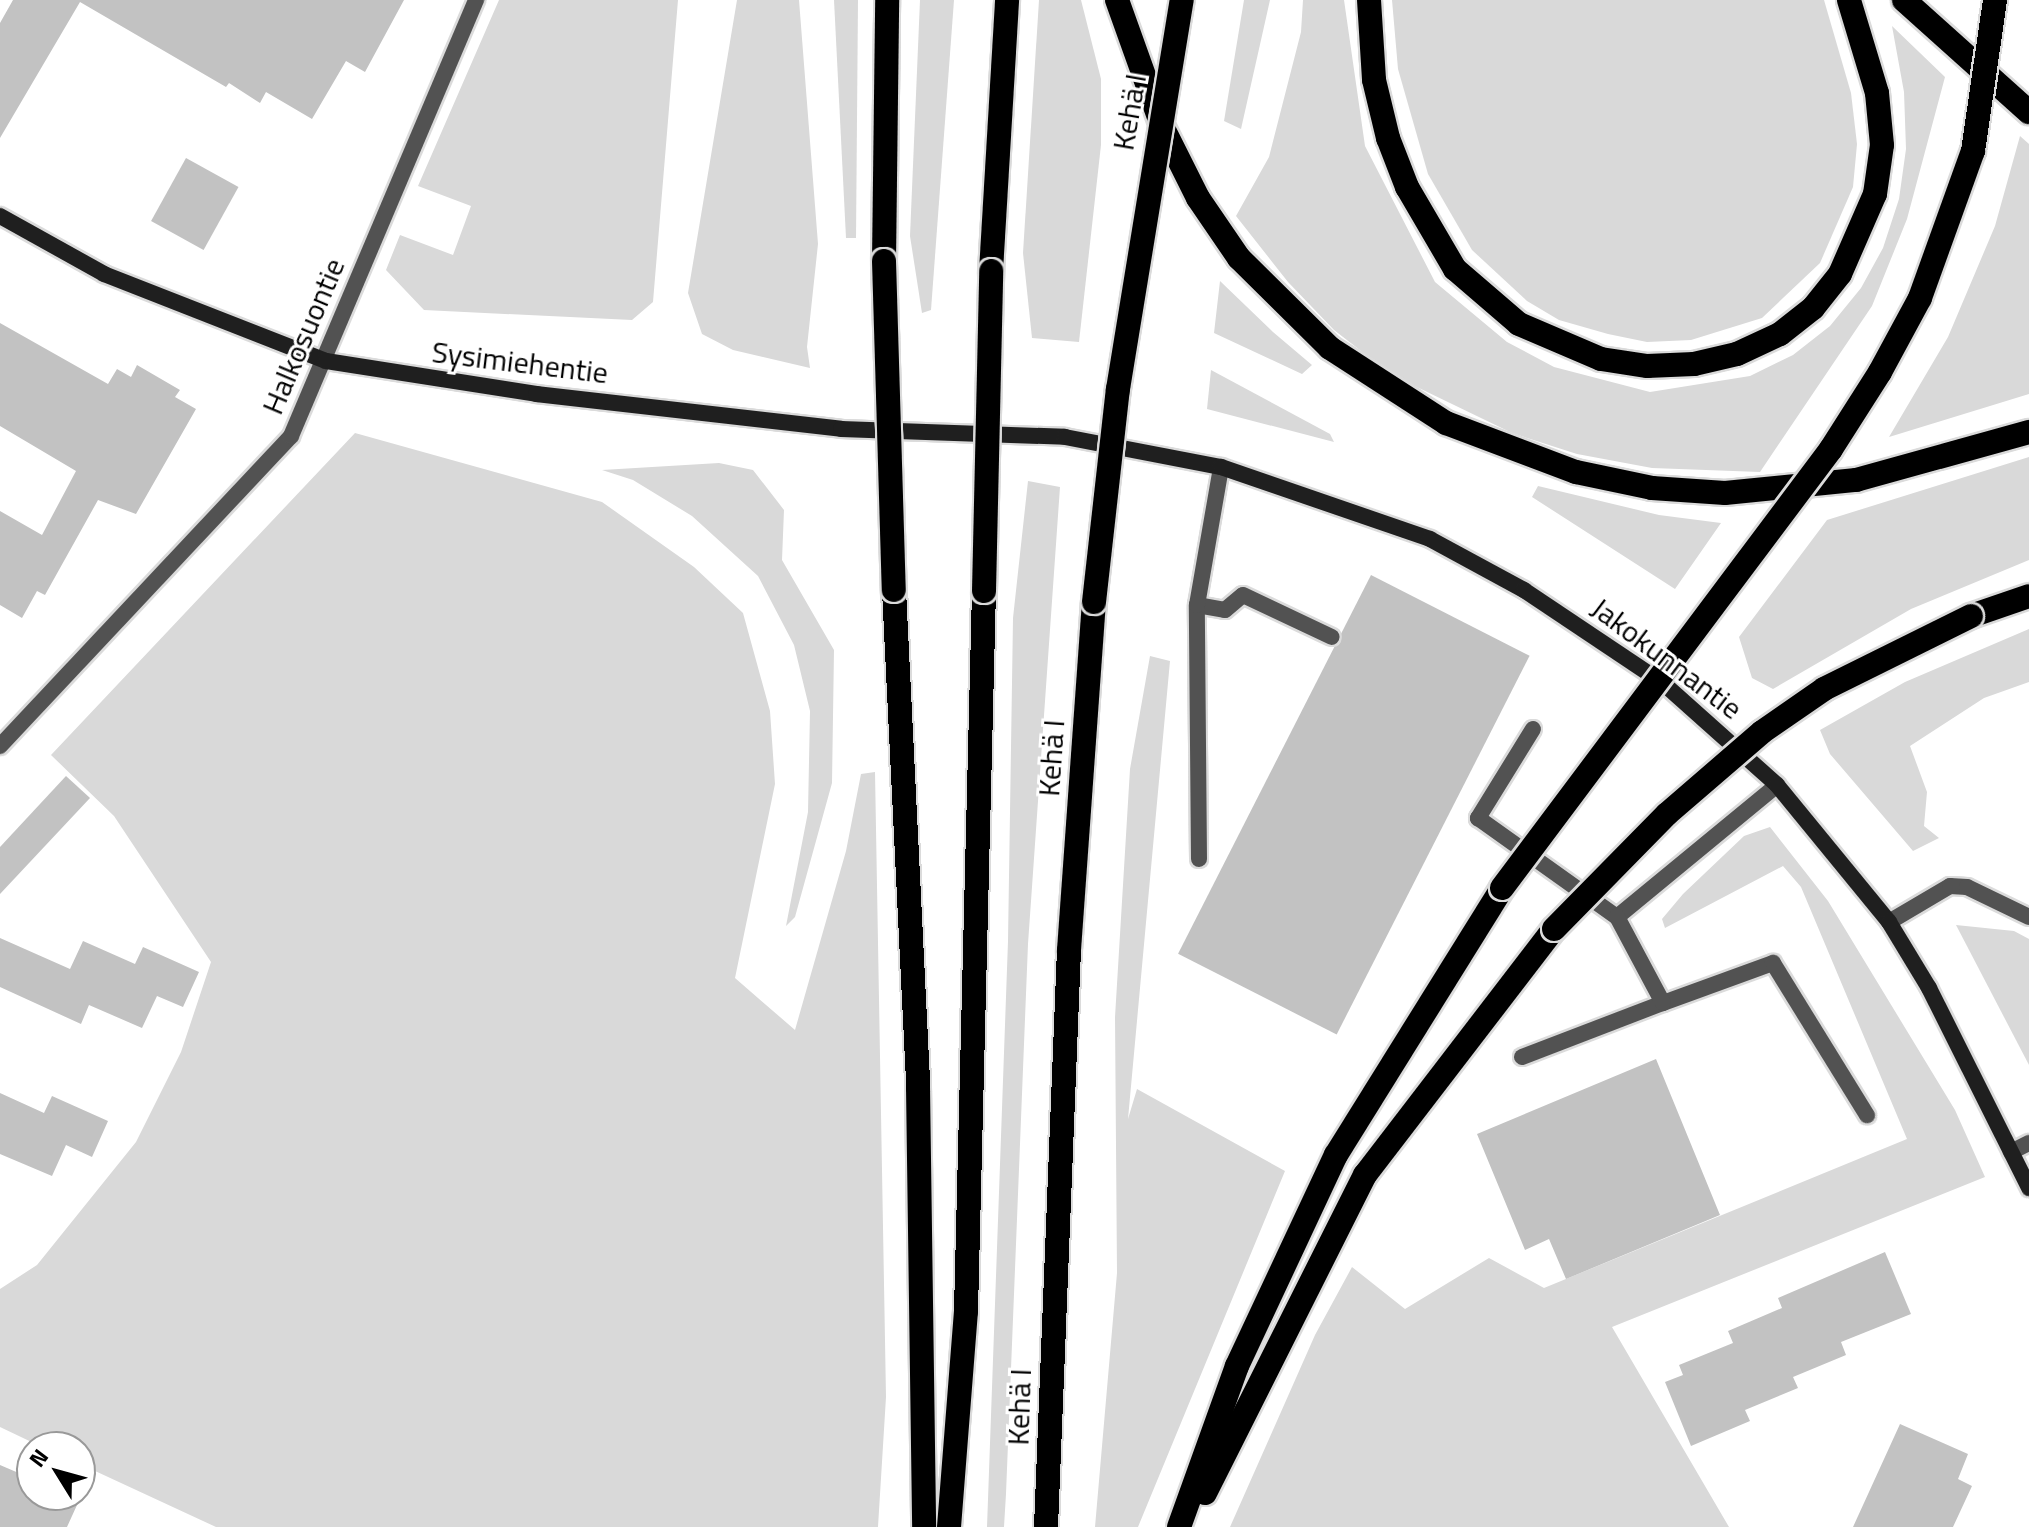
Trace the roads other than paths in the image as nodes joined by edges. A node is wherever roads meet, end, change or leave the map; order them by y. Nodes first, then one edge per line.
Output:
1 (476, 0) edge
2 (887, 0) edge
3 (1007, 0) edge
4 (1117, 0) edge
5 (1182, 0) edge
6 (1369, 0) edge
7 (1849, 0) edge
8 (1904, 0) edge
9 (1995, 0) edge
10 (2029, 112) edge
11 (0, 216) edge
12 (326, 361) junction
13 (2029, 432) edge
14 (1065, 437) joint
15 (1221, 467) junction
16 (2029, 596) edge
17 (1197, 605) junction
18 (1332, 637) dead end
19 (1533, 729) dead end
20 (0, 746) edge
21 (1777, 785) junction
22 (1199, 859) dead end
23 (1617, 917) junction
24 (2029, 917) edge
25 (1889, 922) junction
26 (1663, 1003) junction
27 (1522, 1057) dead end
28 (1867, 1115) dead end
29 (2029, 1143) edge
30 (2011, 1152) junction
31 (2029, 1188) edge
32 (924, 1527) edge
33 (949, 1527) edge
34 (1046, 1527) edge
35 (1179, 1527) edge
36 (1188, 1527) edge

1 - 12 street, Halkosuontie
2 - 32 highway, bridge
3 - 33 highway, Kehä I, bridge
4 - 13 highway
5 - 34 highway, Kehä I, bridge
6 - 7 highway
8 - 10 highway
9 - 35 highway, bridge
11 - 12 street, Sysimiehentie
12 - 14 street, Sysimiehentie
12 - 20 street, Halkosuontie
14 - 15 street, Jakokunnantie
15 - 17 street
15 - 21 street, Jakokunnantie
16 - 36 highway, bridge
17 - 18 street
17 - 22 street
19 - 23 street
21 - 23 street
21 - 25 street, Jakokunnantie
23 - 26 street
24 - 25 street
25 - 30 street, Jakokunnantie
26 - 27 street
26 - 28 street
29 - 30 street
30 - 31 street, Jakokunnantie

